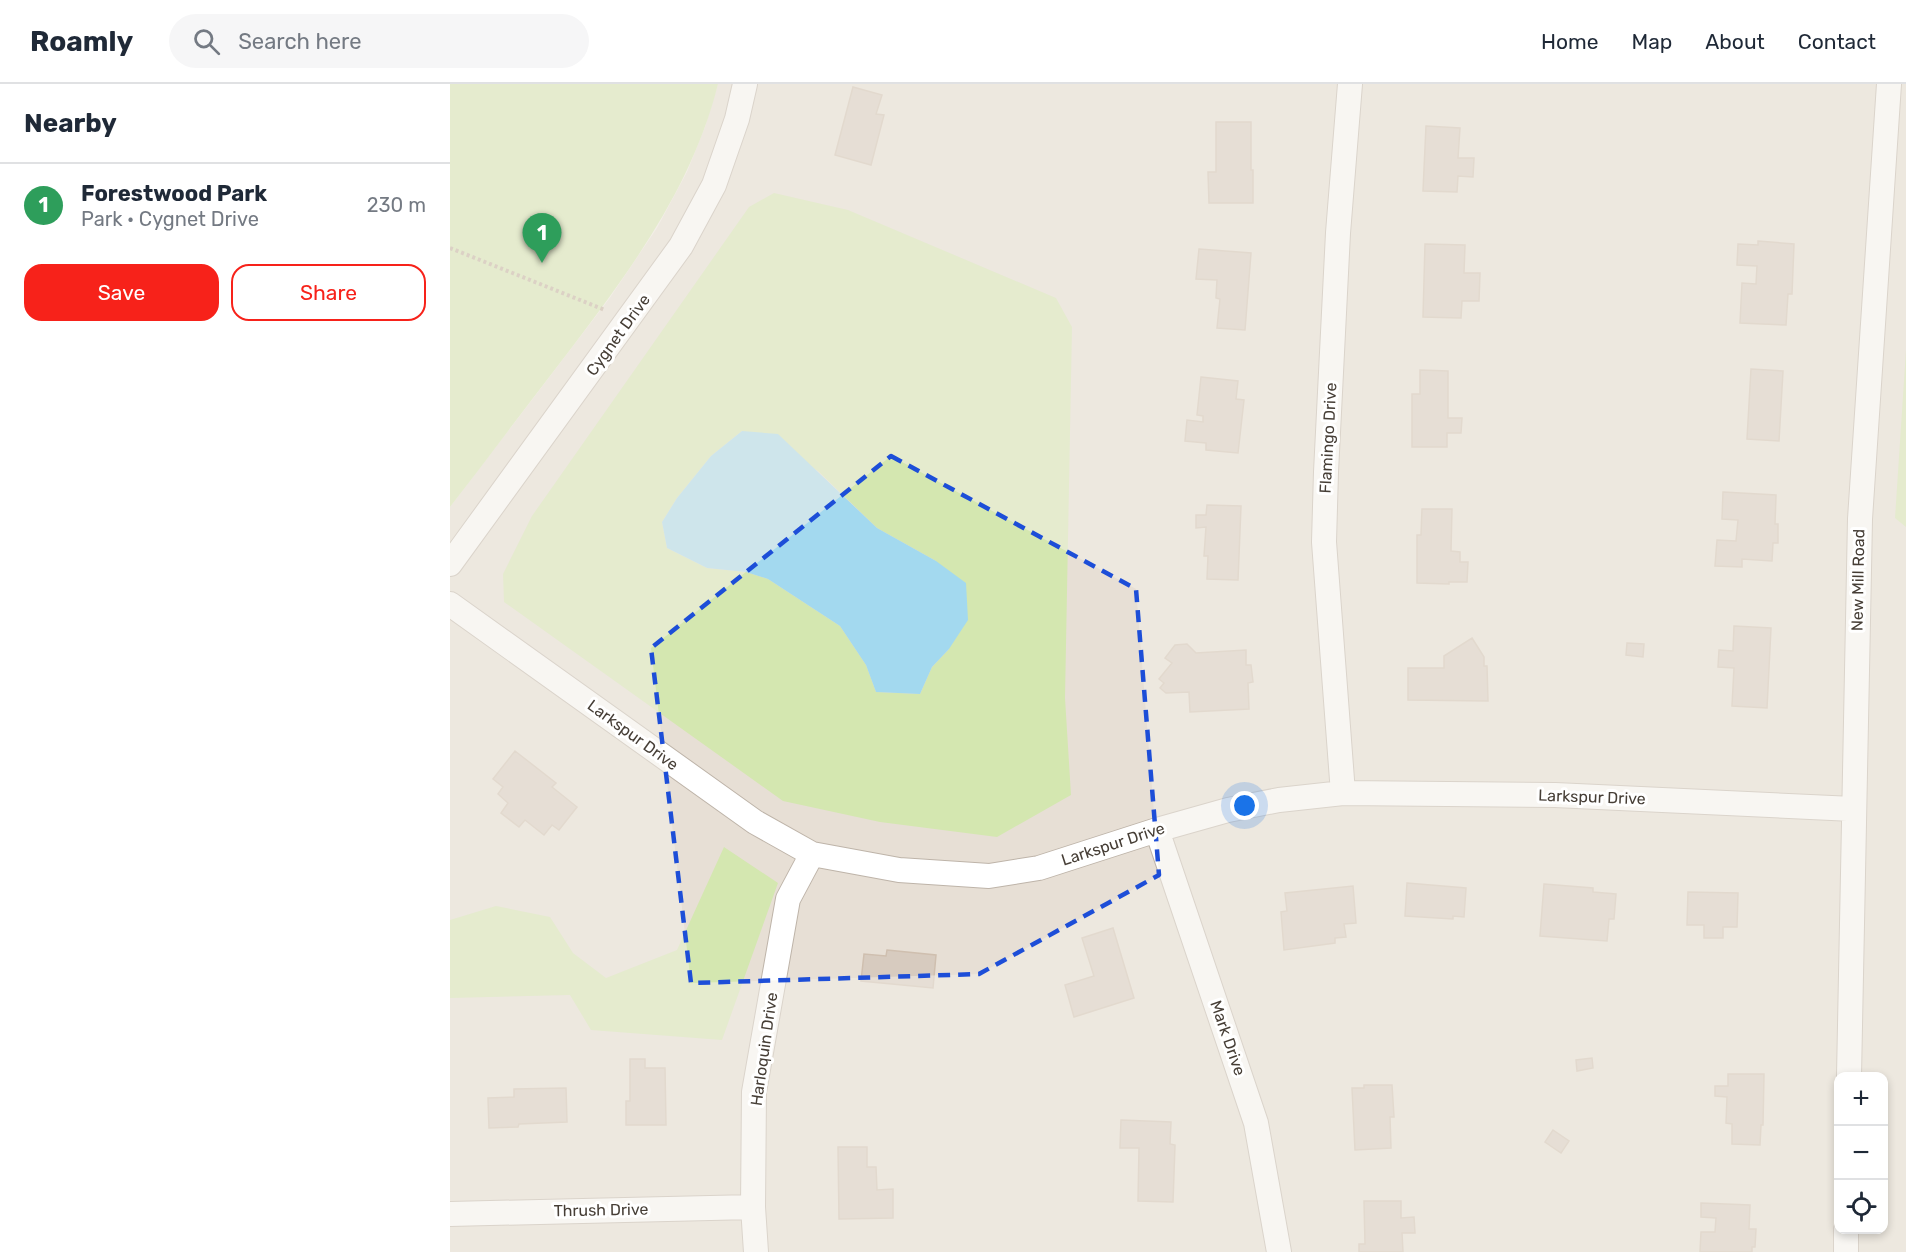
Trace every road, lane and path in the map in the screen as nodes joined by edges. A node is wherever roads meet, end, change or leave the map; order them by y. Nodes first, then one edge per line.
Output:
1 (745, 84) edge
2 (1350, 84) edge
3 (1889, 84) edge
4 (450, 248) edge
5 (629, 320) junction
6 (450, 564) edge
7 (450, 604) edge
8 (1342, 793) junction
9 (1853, 809) junction
10 (1157, 830) junction
11 (812, 854) junction
12 (1849, 1072) edge
13 (753, 1207) junction
14 (450, 1214) edge
15 (1846, 1234) edge
16 (756, 1252) edge
17 (1279, 1252) edge
18 (1846, 1252) edge

1 - 5 street, Cygnet Drive
2 - 8 street, Flamingo Drive
3 - 9 street, New Mill Road
4 - 5 path
5 - 6 street, Cygnet Drive
7 - 11 street, Larkspur Drive
8 - 9 street, Larkspur Drive
8 - 10 street, Larkspur Drive
9 - 12 street, New Mill Road
10 - 11 street, Larkspur Drive
10 - 17 street, Mark Drive
11 - 13 street, Harloquin Drive
13 - 14 street, Thrush Drive
13 - 16 street, Harloquin Drive
15 - 18 street

